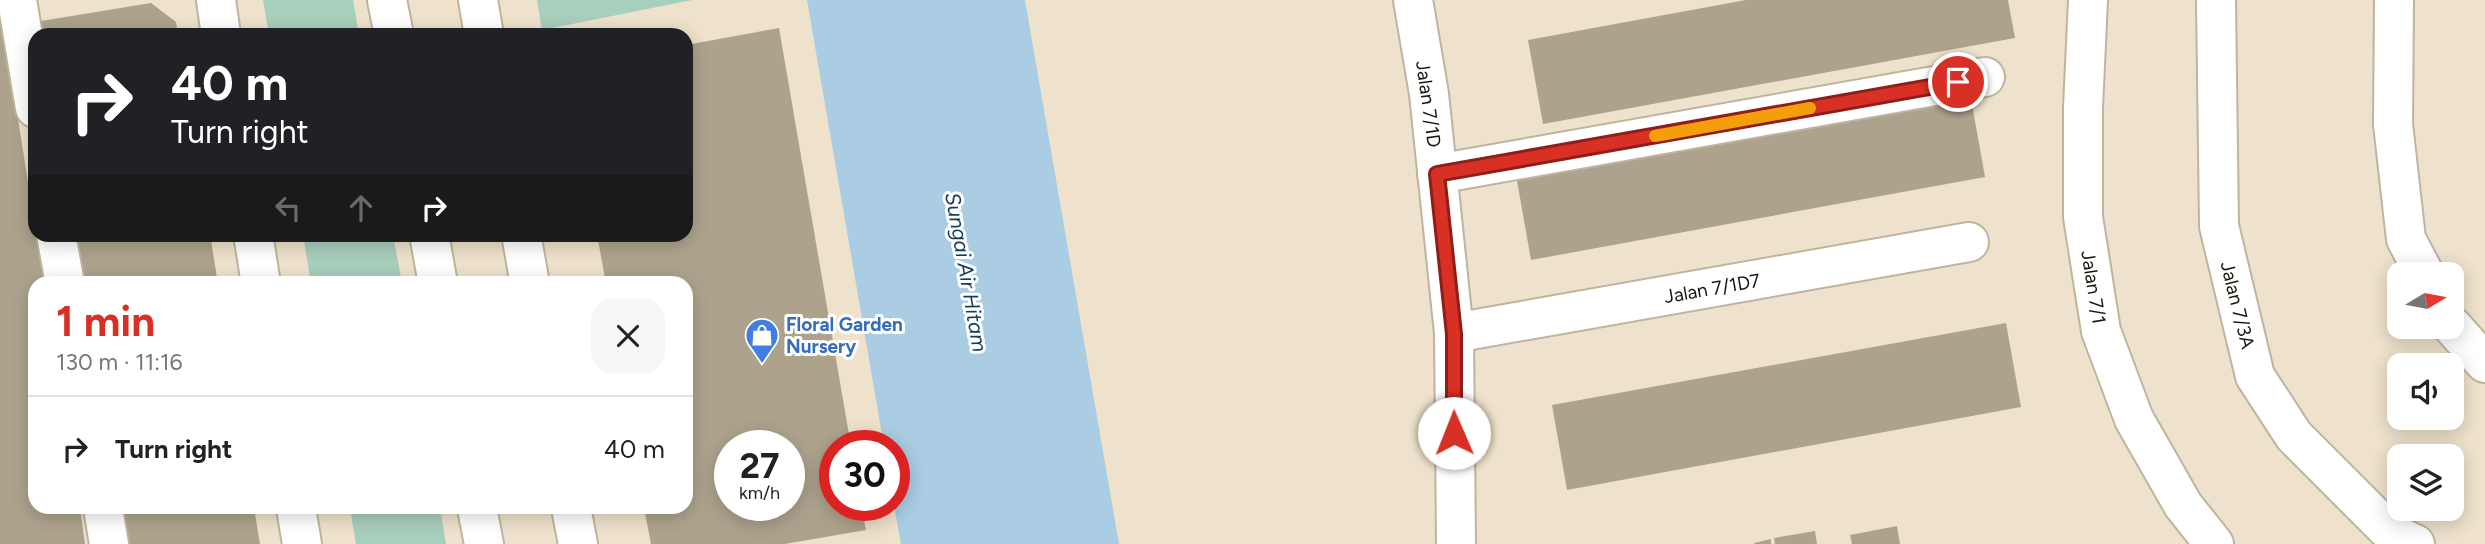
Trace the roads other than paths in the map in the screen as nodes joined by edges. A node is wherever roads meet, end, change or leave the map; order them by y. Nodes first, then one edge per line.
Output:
1 (17, 0) edge
2 (216, 0) edge
3 (387, 0) edge
4 (478, 0) edge
5 (1413, 0) edge
6 (2088, 0) edge
7 (2216, 0) edge
8 (2394, 0) edge
9 (220, 28) edge
10 (393, 28) edge
11 (483, 28) edge
12 (28, 66) edge
13 (1985, 77) dead end
14 (1437, 174) junction
15 (58, 242) edge
16 (254, 242) edge
17 (430, 242) edge
18 (522, 242) edge
19 (1969, 242) dead end
20 (2418, 262) edge
21 (64, 276) edge
22 (260, 276) edge
23 (437, 276) edge
24 (529, 276) edge
25 (1454, 334) junction
26 (2464, 339) edge
27 (2485, 363) edge
28 (104, 514) edge
29 (297, 514) edge
30 (478, 514) edge
31 (572, 514) edge
32 (109, 544) edge
33 (302, 544) edge
34 (484, 544) edge
35 (578, 544) edge
36 (1456, 544) edge
37 (2214, 544) edge
38 (2415, 544) edge

1 - 12 street
2 - 9 street
3 - 10 street
4 - 11 street
5 - 14 street, Jalan 7/1D
6 - 37 street, Jalan 7/1
7 - 38 street, Jalan 7/3A
8 - 20 street
13 - 14 street
14 - 25 street, Jalan 7/1D
15 - 21 street
16 - 22 street
17 - 23 street
18 - 24 street
19 - 25 street, Jalan 7/1D7
25 - 36 street, Jalan 7/1D
26 - 27 street
28 - 32 street
29 - 33 street
30 - 34 street
31 - 35 street

